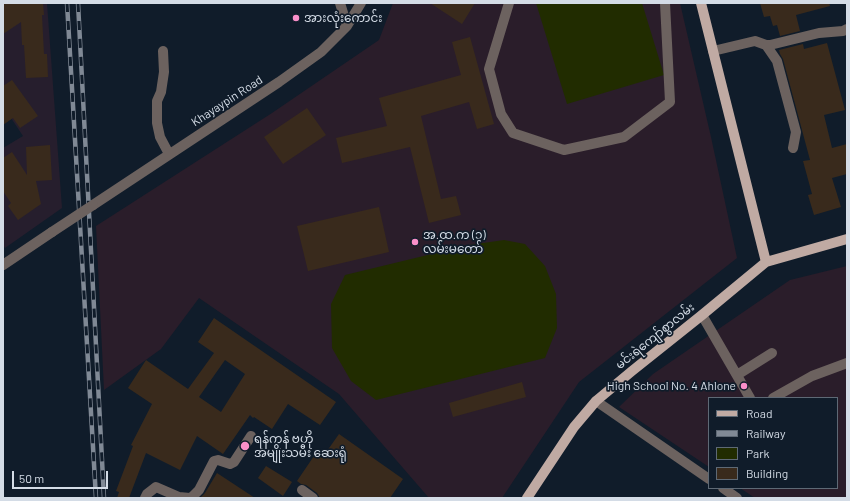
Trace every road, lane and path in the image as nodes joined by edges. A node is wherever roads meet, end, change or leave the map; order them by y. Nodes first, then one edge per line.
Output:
1 (340, 3) edge
2 (361, 3) edge
3 (509, 3) edge
4 (666, 3) edge
5 (701, 3) edge
6 (346, 26) junction
7 (847, 29) edge
8 (766, 45) junction
9 (163, 51) dead end
10 (713, 51) junction
11 (793, 148) dead end
12 (169, 154) junction
13 (847, 239) edge
14 (766, 262) junction
15 (3, 265) edge
16 (702, 315) junction
17 (772, 353) dead end
18 (847, 363) edge
19 (737, 375) junction
20 (749, 397) edge
21 (775, 397) edge
22 (596, 401) junction
23 (251, 436) dead end
24 (708, 478) edge
25 (724, 489) edge
26 (302, 490) dead end
27 (145, 498) edge
28 (190, 498) edge
29 (313, 498) edge
30 (527, 498) edge
31 (737, 498) edge

1 - 6 street
2 - 6 street, Khayaypin Road
3 - 4 street
5 - 10 main road
6 - 12 street, Khayaypin Road
7 - 8 street
8 - 10 street
8 - 11 street
9 - 12 street
10 - 14 main road
12 - 15 street, Khayaypin Road, bridge
13 - 14 main road, မင်းရဲကျော်စွာလမ်း
14 - 16 main road, မင်းရဲကျော်စွာလမ်း
16 - 19 street
16 - 22 main road, မင်းရဲကျော်စွာလမ်း
17 - 19 street
18 - 21 street
19 - 20 street
22 - 24 street
22 - 30 main road, မင်းရဲကျော်စွာလမ်း
23 - 28 street
25 - 31 street
26 - 29 street
27 - 28 street

